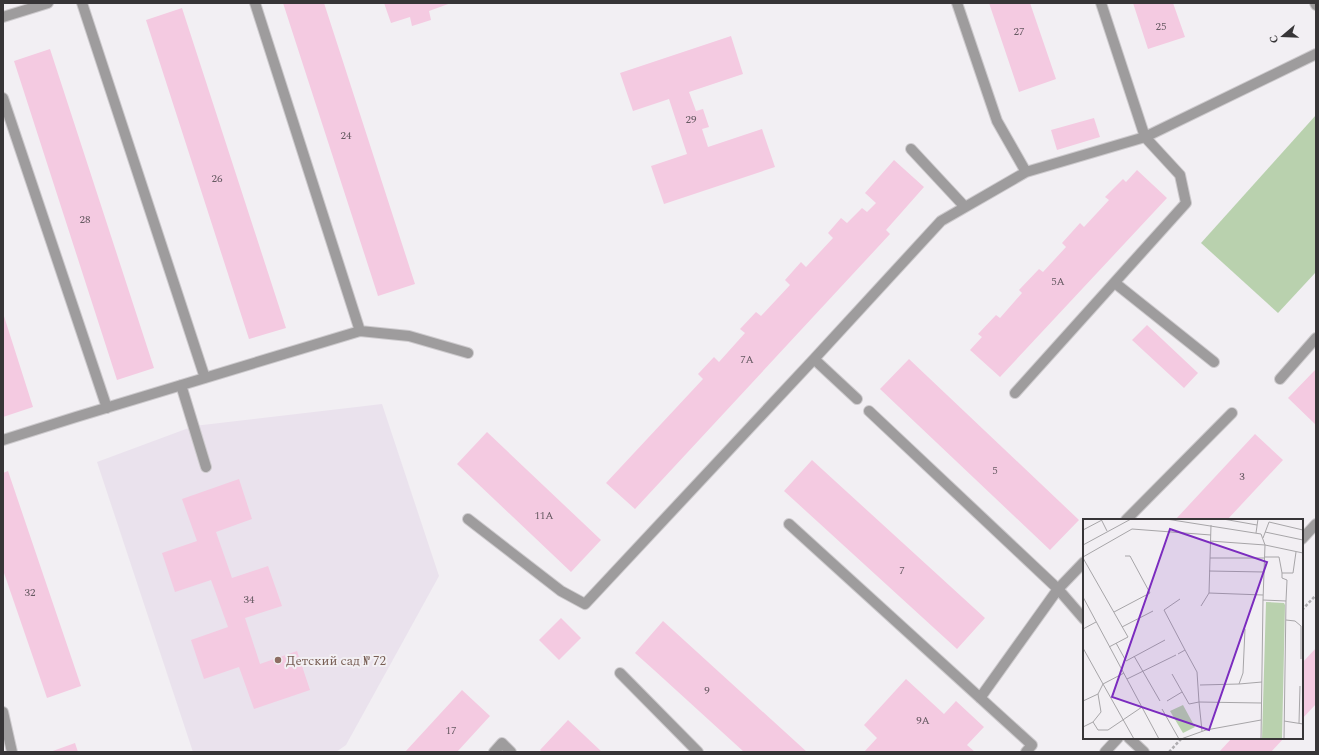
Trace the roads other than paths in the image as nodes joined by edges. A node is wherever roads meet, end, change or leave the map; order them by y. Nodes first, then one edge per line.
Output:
1 (48, 3) edge
2 (82, 3) edge
3 (256, 3) edge
4 (957, 3) edge
5 (1101, 3) edge
6 (3, 17) edge
7 (1316, 54) edge
8 (3, 98) edge
9 (1145, 136) junction
10 (911, 148) dead end
11 (1026, 172) junction
12 (965, 207) junction
13 (1115, 283) junction
14 (360, 332) junction
15 (1316, 338) edge
16 (468, 353) dead end
17 (814, 359) junction
18 (1214, 362) dead end
19 (205, 378) junction
20 (1280, 379) dead end
21 (181, 385) junction
22 (1015, 393) dead end
23 (857, 400) dead end
24 (107, 408) junction
25 (869, 411) dead end
26 (1232, 413) dead end
27 (3, 440) edge
28 (206, 467) dead end
29 (468, 519) dead end
30 (1127, 519) edge
31 (789, 524) dead end
32 (1316, 524) edge
33 (1303, 538) edge
34 (1083, 563) edge
35 (1058, 589) junction
36 (1083, 618) edge
37 (620, 673) dead end
38 (980, 698) junction
39 (3, 712) edge
40 (1117, 739) edge
41 (1130, 739) edge
42 (12, 752) edge
43 (494, 752) edge
44 (511, 752) edge
45 (698, 752) edge
46 (1026, 752) edge
47 (1105, 752) edge
48 (1144, 752) edge

1 - 6 street
2 - 19 street
3 - 14 street
4 - 11 street
5 - 9 street
7 - 9 street
8 - 24 street
9 - 11 street
9 - 13 street
10 - 12 street
11 - 12 street
12 - 17 street
13 - 18 street
13 - 22 street
14 - 16 street
14 - 19 street
15 - 20 street
17 - 23 street
17 - 29 street
19 - 21 street
21 - 24 street
21 - 28 street
24 - 27 street
25 - 35 street
26 - 30 street
31 - 38 street
32 - 33 street
34 - 35 street
35 - 36 street
35 - 38 street
37 - 45 street
38 - 46 street
39 - 42 street
40 - 47 street
41 - 48 street
43 - 44 street

